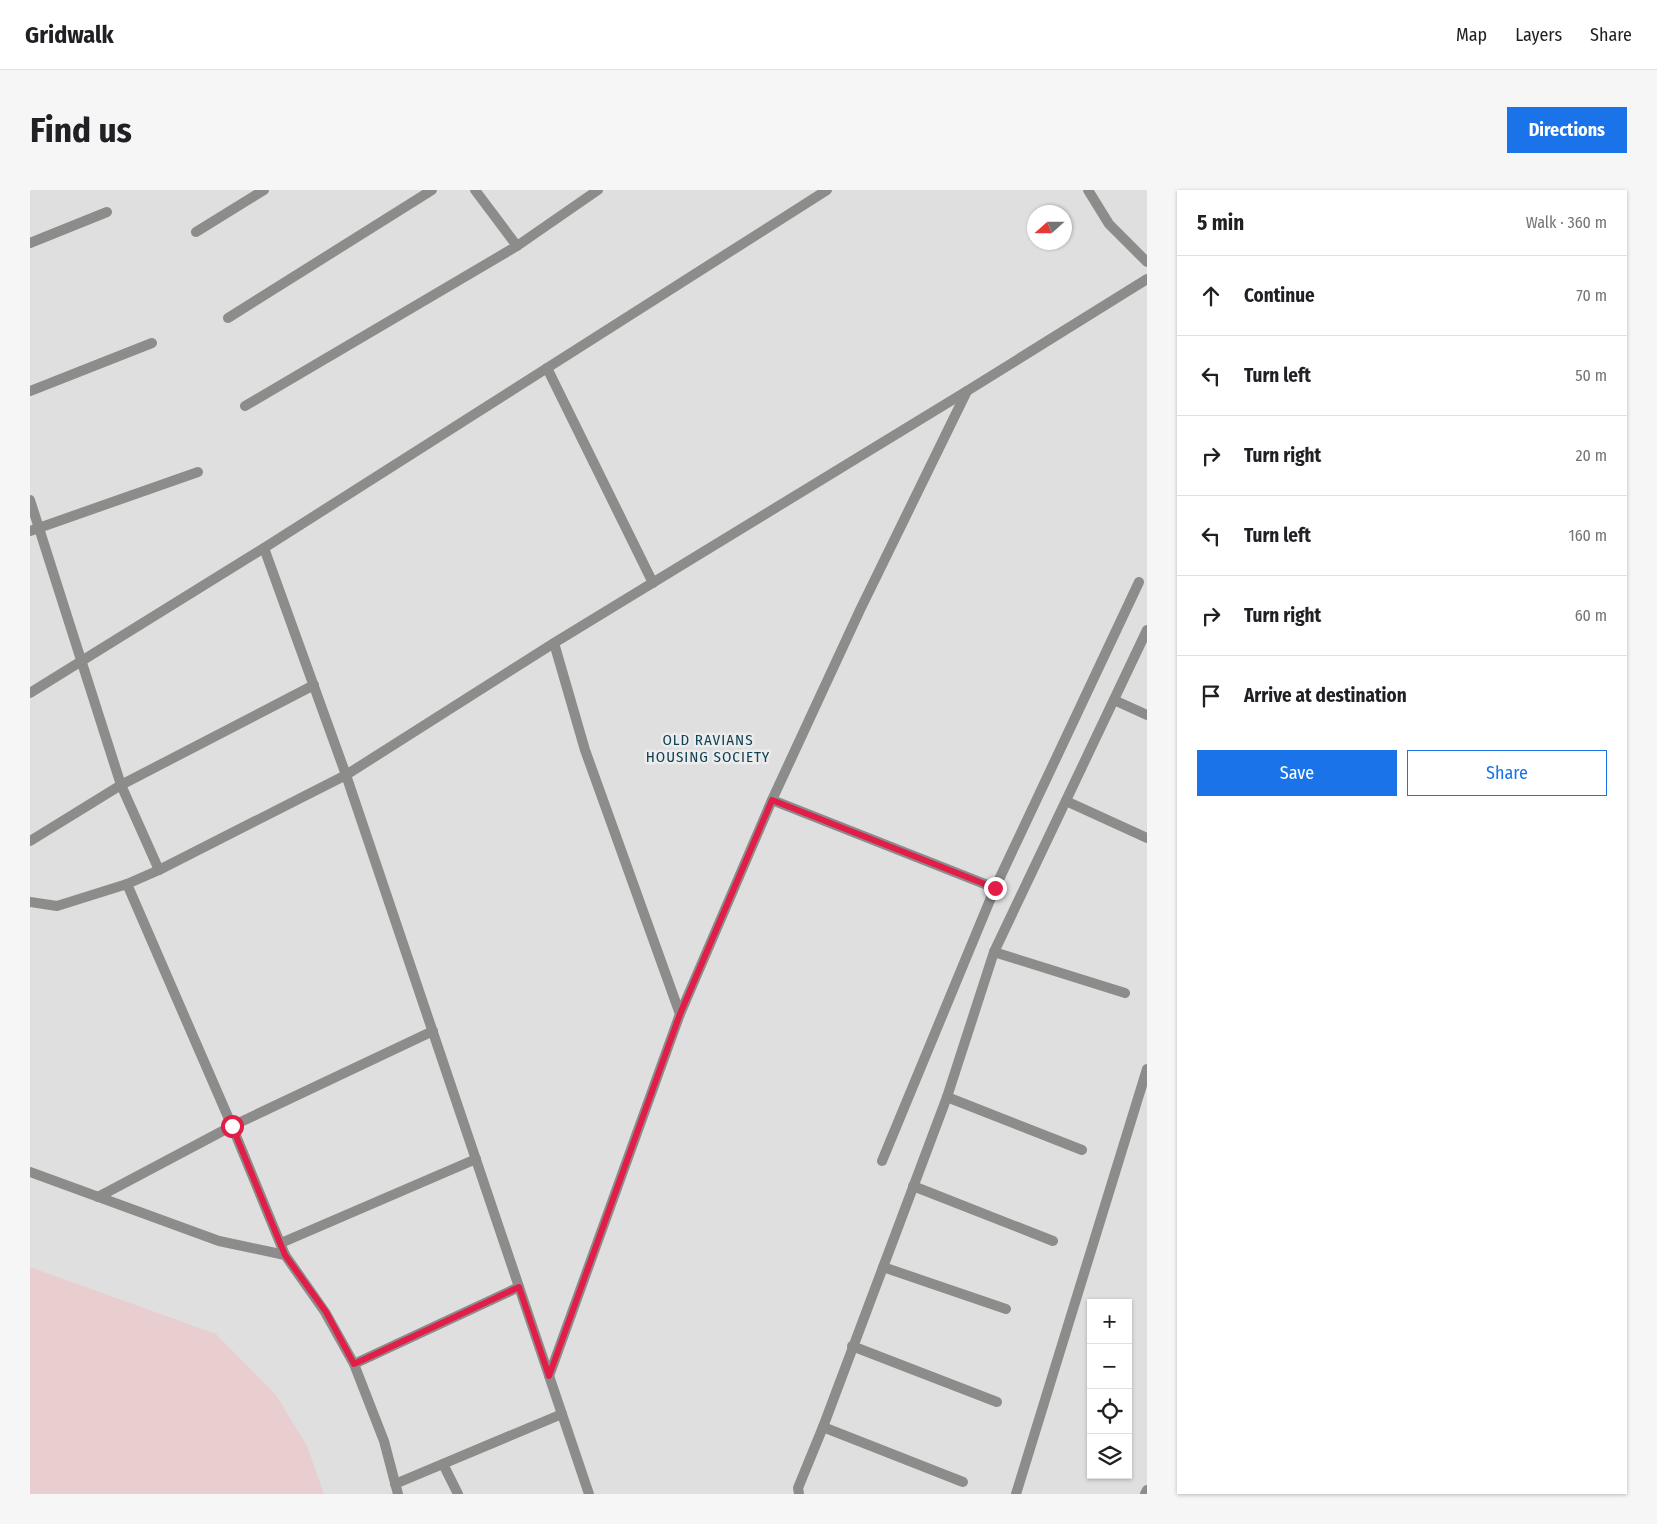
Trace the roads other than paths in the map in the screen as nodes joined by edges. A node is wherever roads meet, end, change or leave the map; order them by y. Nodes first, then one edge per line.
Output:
1 (264, 190) edge
2 (432, 190) edge
3 (475, 190) edge
4 (598, 190) edge
5 (827, 190) edge
6 (1088, 190) edge
7 (107, 212) dead end
8 (196, 232) dead end
9 (30, 243) edge
10 (517, 246) junction
11 (1147, 262) edge
12 (1147, 279) edge
13 (228, 318) dead end
14 (152, 343) dead end
15 (547, 368) junction
16 (30, 390) edge
17 (968, 391) junction
18 (245, 406) dead end
19 (198, 472) dead end
20 (30, 500) edge
21 (35, 530) edge
22 (264, 548) junction
23 (1139, 582) dead end
24 (653, 583) junction
25 (1147, 630) edge
26 (554, 643) junction
27 (81, 661) junction
28 (314, 685) junction
29 (30, 693) edge
30 (1114, 700) junction
31 (1147, 715) edge
32 (346, 775) junction
33 (121, 785) junction
34 (772, 800) junction
35 (1066, 801) junction
36 (1147, 838) edge
37 (30, 841) edge
38 (159, 870) junction
39 (126, 884) junction
40 (995, 888) junction
41 (30, 902) edge
42 (994, 952) junction
43 (1125, 993) dead end
44 (680, 1014) junction
45 (433, 1032) junction
46 (1147, 1069) edge
47 (947, 1097) junction
48 (232, 1126) junction
49 (1082, 1150) dead end
50 (476, 1159) junction
51 (882, 1161) dead end
52 (30, 1172) edge
53 (913, 1186) junction
54 (98, 1197) junction
55 (1053, 1241) dead end
56 (281, 1243) junction
57 (285, 1255) junction
58 (883, 1267) junction
59 (519, 1287) junction
60 (1006, 1309) dead end
61 (852, 1346) junction
62 (354, 1364) junction
63 (549, 1376) junction
64 (997, 1402) dead end
65 (562, 1414) junction
66 (823, 1427) junction
67 (442, 1464) junction
68 (963, 1482) dead end
69 (397, 1489) edge
70 (1147, 1490) edge
71 (458, 1494) edge
72 (590, 1494) edge
73 (799, 1494) edge
74 (1016, 1494) edge
75 (1145, 1494) edge

1 - 8 street
2 - 13 street
3 - 10 street
4 - 10 street
5 - 15 street
6 - 11 street
7 - 9 street
10 - 18 street
12 - 17 street
14 - 16 street
15 - 22 street
15 - 24 street
17 - 24 street
17 - 34 street
19 - 21 street
20 - 21 street
21 - 27 street
22 - 27 street
22 - 28 street
23 - 40 street
24 - 26 street
25 - 30 street
26 - 32 street
26 - 44 street
27 - 29 street
27 - 33 street
28 - 32 street
28 - 33 street
30 - 31 street
30 - 35 street
32 - 38 street
32 - 45 street
33 - 37 street
33 - 38 street
34 - 40 street
34 - 44 street
35 - 36 street
35 - 42 street
38 - 39 street
39 - 41 street
39 - 48 street
40 - 51 street
42 - 43 street
42 - 47 street
44 - 63 street
45 - 48 street
45 - 50 street
46 - 74 street
47 - 49 street
47 - 53 street
48 - 54 street
48 - 56 street
50 - 56 street
50 - 59 street
52 - 54 street
53 - 55 street
53 - 58 street
54 - 57 street
56 - 57 street
57 - 62 street
58 - 60 street
58 - 61 street
59 - 62 street
59 - 63 street
61 - 64 street
61 - 66 street
62 - 69 street
63 - 65 street
65 - 67 street
65 - 72 street
66 - 68 street
66 - 73 street
67 - 69 street
67 - 71 street
70 - 75 street

